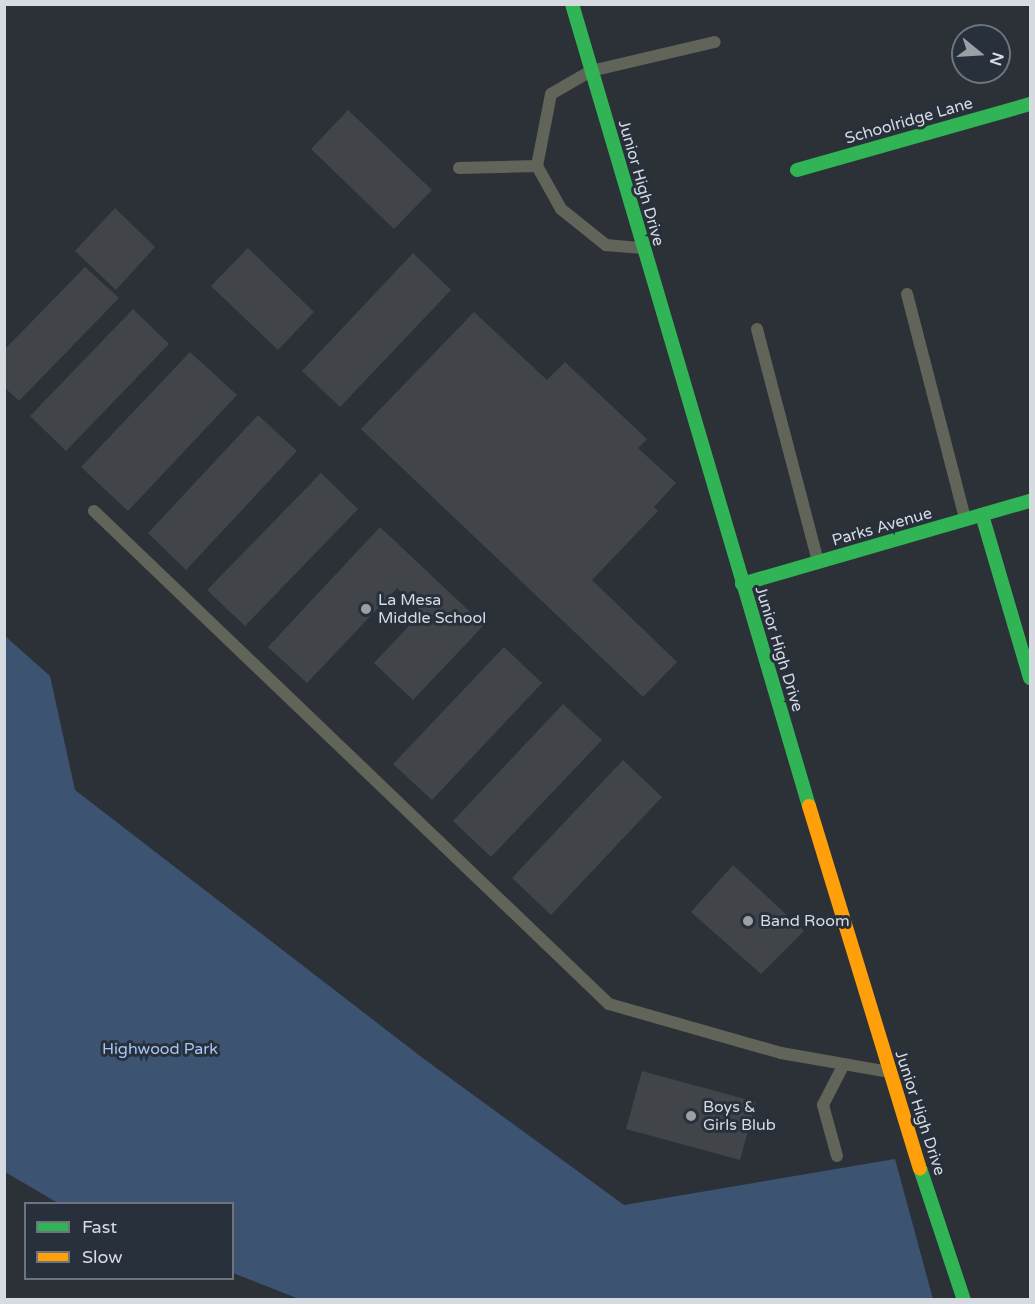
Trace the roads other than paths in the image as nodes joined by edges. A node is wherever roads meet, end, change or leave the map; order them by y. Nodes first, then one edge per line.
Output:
1 (572, 4) edge
2 (715, 42) dead end
3 (591, 71) junction
4 (1030, 104) edge
5 (537, 166) junction
6 (459, 168) dead end
7 (797, 170) dead end
8 (644, 249) junction
9 (907, 294) dead end
10 (757, 329) dead end
11 (1030, 501) edge
12 (94, 511) dead end
13 (982, 515) junction
14 (965, 520) junction
15 (818, 562) junction
16 (742, 584) junction
17 (1030, 678) edge
18 (844, 1064) junction
19 (888, 1071) junction
20 (837, 1156) dead end
21 (964, 1299) edge

1 - 3 street, Junior High Drive
2 - 3 lane
3 - 5 lane
3 - 8 street, Junior High Drive
4 - 7 street, Schoolridge Lane
5 - 6 lane
5 - 8 lane
8 - 16 street, Junior High Drive
9 - 14 lane
10 - 15 lane
11 - 13 street, Parks Avenue
12 - 18 lane
13 - 14 street, Parks Avenue
13 - 17 street
14 - 15 street, Parks Avenue
15 - 16 street, Parks Avenue
16 - 19 street, Junior High Drive
18 - 19 lane
18 - 20 lane
19 - 21 street, Junior High Drive

